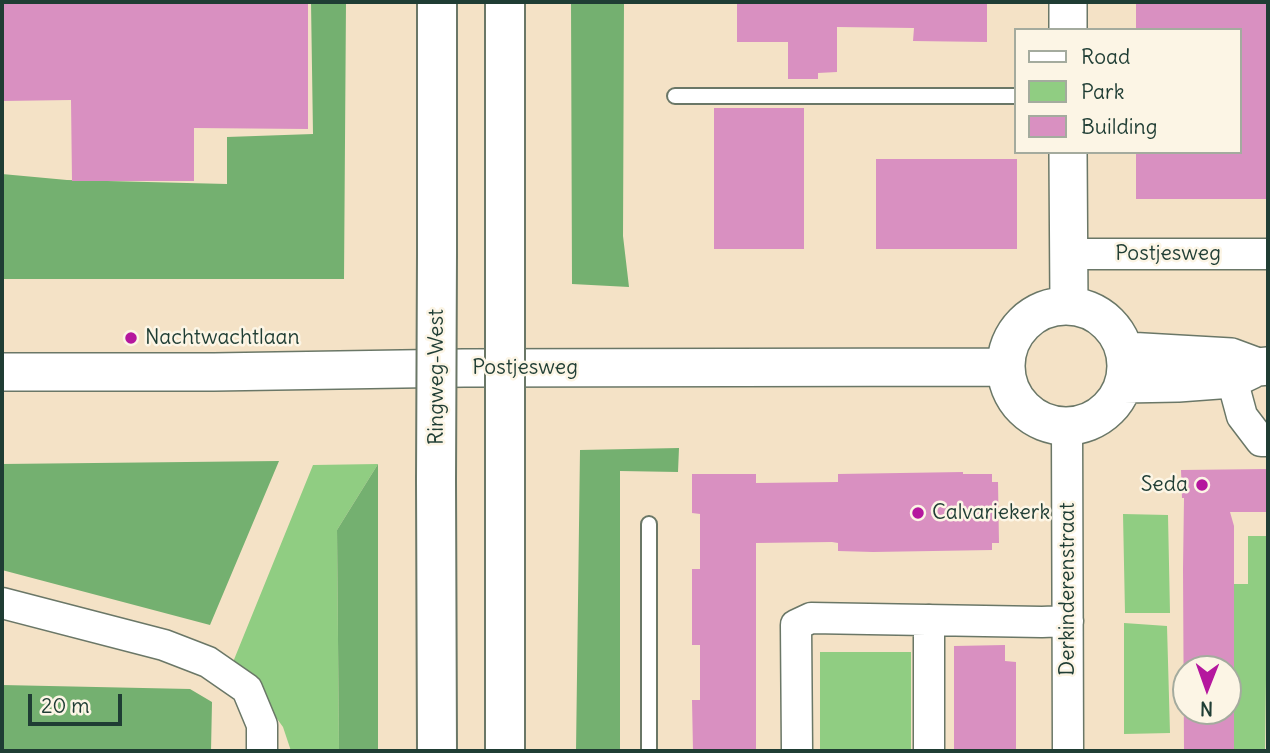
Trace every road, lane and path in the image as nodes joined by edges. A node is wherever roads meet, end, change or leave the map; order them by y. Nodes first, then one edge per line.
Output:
1 (437, 2) edge
2 (505, 2) edge
3 (1068, 2) edge
4 (1068, 28) edge
5 (675, 96) dead end
6 (1014, 96) edge
7 (1068, 154) edge
8 (1069, 254) junction
9 (1268, 254) edge
10 (1069, 306) junction
11 (1005, 367) junction
12 (1125, 367) junction
13 (1253, 371) edge
14 (2, 372) edge
15 (1067, 427) junction
16 (1268, 441) edge
17 (649, 524) dead end
18 (2, 603) edge
19 (929, 620) junction
20 (1068, 621) junction
21 (262, 751) edge
22 (437, 751) edge
23 (505, 751) edge
24 (649, 751) edge
25 (797, 751) edge
26 (929, 751) edge
27 (1068, 751) edge

1 - 22 highway, Ringweg-West, bridge
2 - 23 highway, bridge
3 - 4 street
5 - 6 lane
7 - 8 street
8 - 9 street, Postjesweg
8 - 10 street
10 - 11 street
10 - 12 street
11 - 14 street, Postjesweg
11 - 15 street
12 - 13 street
12 - 15 street
13 - 16 street
15 - 20 street, Derkinderenstraat
17 - 24 lane
18 - 21 street
19 - 20 street
19 - 25 street
19 - 26 street
20 - 27 street, Derkinderenstraat

